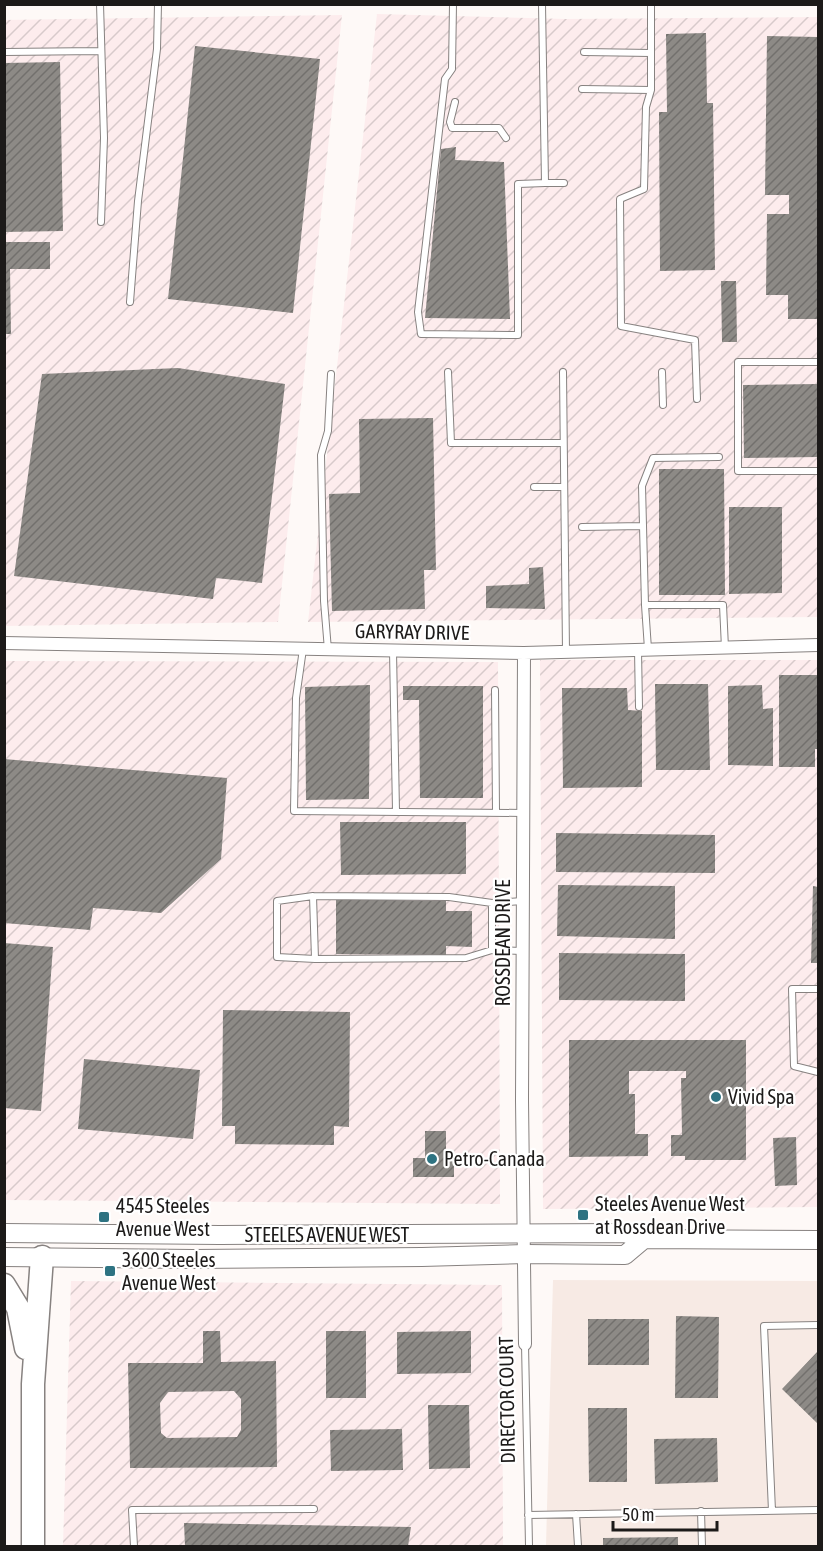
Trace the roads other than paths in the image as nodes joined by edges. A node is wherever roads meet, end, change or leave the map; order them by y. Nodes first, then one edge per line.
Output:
1 (100, 4) edge
2 (158, 4) edge
3 (453, 4) edge
4 (542, 4) edge
5 (651, 4) edge
6 (100, 51) junction
7 (4, 52) edge
8 (584, 52) dead end
9 (651, 53) junction
10 (582, 89) dead end
11 (651, 90) junction
12 (455, 102) dead end
13 (506, 138) dead end
14 (545, 183) junction
15 (564, 183) dead end
16 (101, 222) dead end
17 (130, 302) dead end
18 (819, 362) edge
19 (448, 372) dead end
20 (563, 372) dead end
21 (662, 372) dead end
22 (331, 374) dead end
23 (697, 399) dead end
24 (663, 405) dead end
25 (562, 443) junction
26 (719, 457) dead end
27 (819, 471) edge
28 (534, 487) dead end
29 (563, 487) junction
30 (643, 526) junction
31 (582, 527) dead end
32 (645, 605) junction
33 (4, 643) edge
34 (819, 645) edge
35 (725, 648) junction
36 (303, 649) junction
37 (328, 650) junction
38 (643, 650) junction
39 (393, 651) junction
40 (566, 652) junction
41 (524, 653) junction
42 (495, 690) dead end
43 (639, 707) dead end
44 (396, 812) junction
45 (496, 812) junction
46 (523, 813) junction
47 (313, 897) junction
48 (523, 901) junction
49 (492, 903) junction
50 (492, 950) junction
51 (522, 951) junction
52 (315, 959) junction
53 (819, 989) edge
54 (819, 1072) edge
55 (4, 1233) edge
56 (44, 1233) junction
57 (525, 1233) junction
58 (644, 1239) junction
59 (819, 1240) edge
60 (525, 1254) junction
61 (4, 1257) edge
62 (42, 1257) junction
63 (4, 1285) edge
64 (819, 1325) edge
65 (525, 1344) joint
66 (33, 1384) junction
67 (314, 1509) dead end
68 (819, 1510) edge
69 (701, 1511) junction
70 (772, 1511) junction
71 (576, 1514) junction
72 (528, 1515) junction
73 (33, 1546) edge
74 (134, 1546) edge
75 (529, 1546) edge
76 (578, 1546) edge
77 (702, 1546) edge

1 - 6 lane
2 - 17 lane
3 - 14 lane
4 - 14 lane
5 - 9 lane
6 - 7 lane
6 - 16 lane
8 - 9 lane
9 - 11 lane
10 - 11 lane
11 - 23 lane
12 - 13 lane
14 - 15 lane
18 - 27 lane
19 - 25 lane
20 - 25 lane
21 - 24 lane
22 - 37 lane
25 - 29 lane
26 - 30 lane
28 - 29 lane
29 - 40 lane
30 - 31 lane
30 - 32 lane
32 - 35 lane
32 - 38 lane
33 - 36 street, GARYRAY DRIVE
34 - 35 street, GARYRAY DRIVE
35 - 38 street, GARYRAY DRIVE
36 - 37 street, GARYRAY DRIVE
36 - 44 lane
37 - 39 street, GARYRAY DRIVE
38 - 40 street, GARYRAY DRIVE
38 - 43 lane
39 - 41 street, GARYRAY DRIVE
39 - 44 lane
40 - 41 street, GARYRAY DRIVE
41 - 46 street, ROSSDEAN DRIVE
42 - 45 lane
44 - 45 lane
45 - 46 lane
46 - 48 street, ROSSDEAN DRIVE
47 - 49 lane
47 - 52 lane
47 - 52 lane
48 - 49 lane
48 - 51 street, ROSSDEAN DRIVE
49 - 50 lane
50 - 51 lane
50 - 52 lane
51 - 57 street, ROSSDEAN DRIVE
53 - 54 lane
55 - 56 main road, STEELES AVENUE WEST
56 - 57 main road, STEELES AVENUE WEST
56 - 62 main road
57 - 58 main road, STEELES AVENUE WEST
57 - 60 street, ROSSDEAN DRIVE
58 - 59 main road, STEELES AVENUE WEST
58 - 60 main road, STEELES AVENUE WEST
60 - 62 main road, STEELES AVENUE WEST
60 - 65 street, DIRECTOR COURT
61 - 62 main road, STEELES AVENUE WEST
62 - 66 highway
63 - 66 highway
64 - 70 lane
65 - 72 lane, DIRECTOR COURT
66 - 73 highway
67 - 74 lane
68 - 70 lane
69 - 70 lane
69 - 71 lane
69 - 77 lane
71 - 72 lane
71 - 76 lane
72 - 75 lane, DIRECTOR COURT

